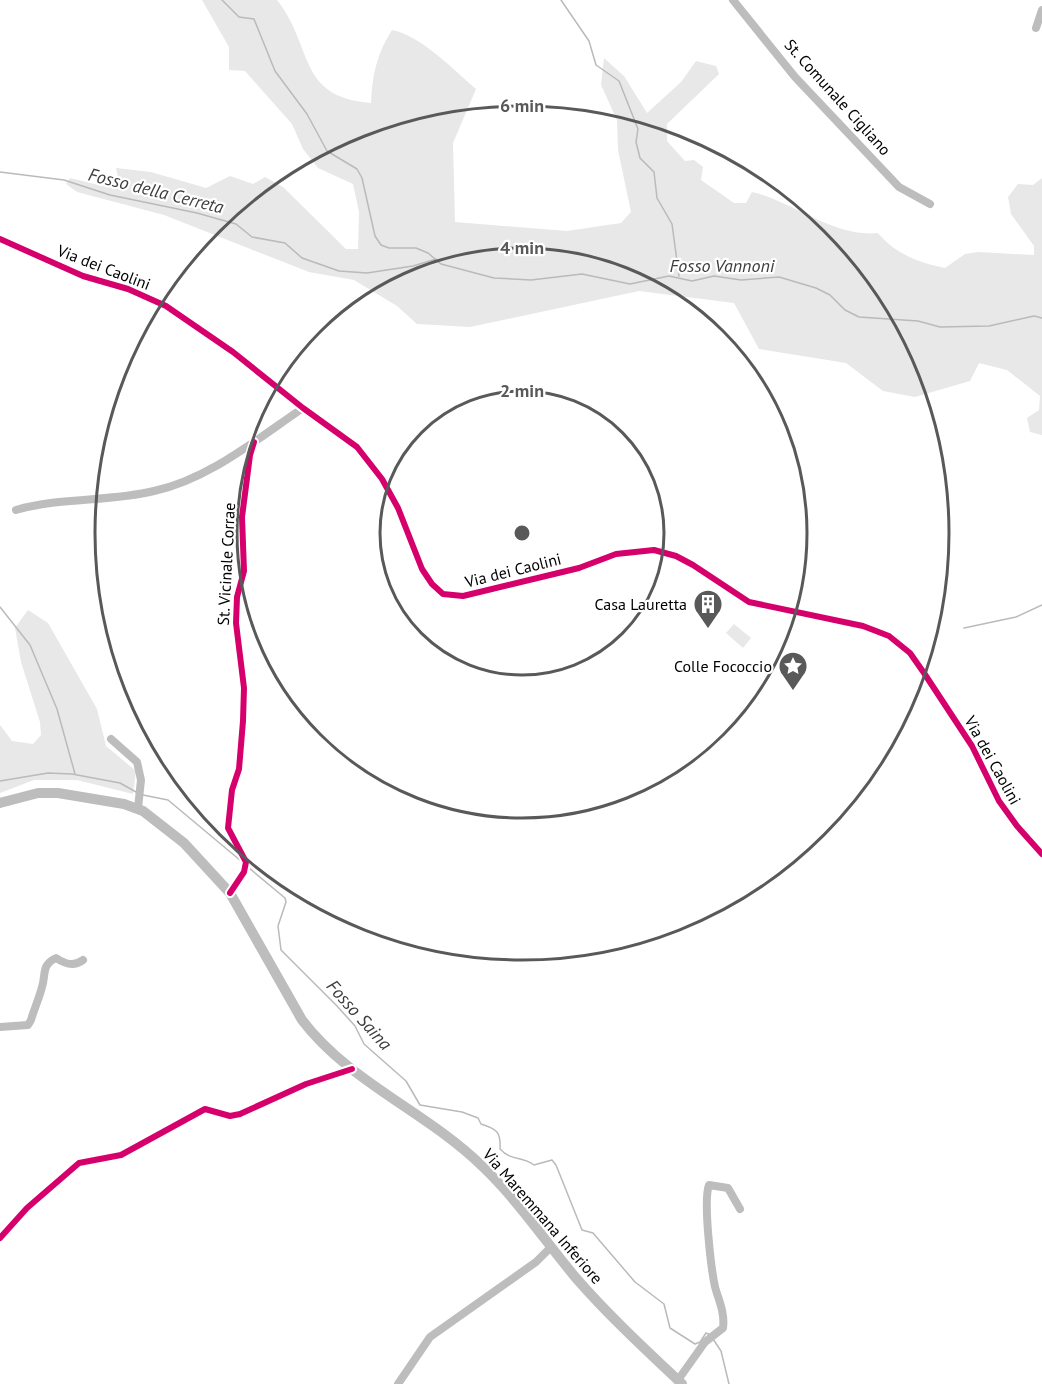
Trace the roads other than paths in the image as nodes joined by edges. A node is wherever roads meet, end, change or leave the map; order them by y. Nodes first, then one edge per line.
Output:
1 (733, 0) edge
2 (1042, 10) edge
3 (1036, 28) dead end
4 (930, 204) dead end
5 (0, 239) edge
6 (303, 408) junction
7 (254, 442) junction
8 (16, 510) dead end
9 (111, 739) dead end
10 (0, 803) edge
11 (138, 808) junction
12 (1042, 854) edge
13 (230, 893) junction
14 (82, 960) dead end
15 (0, 1027) edge
16 (352, 1069) junction
17 (740, 1209) dead end
18 (0, 1238) edge
19 (552, 1247) junction
20 (680, 1382) edge
21 (398, 1384) edge

1 - 4 street, St. Comunale Cigliano
2 - 3 street
5 - 6 street, Via dei Caolini
6 - 7 street
6 - 12 street, Via dei Caolini
7 - 8 street
7 - 13 street, St. Vicinale Corrae
9 - 11 street
10 - 11 main road, Via Maremmana Inferiore
11 - 13 main road, Via Maremmana Inferiore
13 - 16 main road, Via Maremmana Inferiore
14 - 15 street
16 - 18 street
16 - 19 main road, Via Maremmana Inferiore
17 - 20 street
19 - 20 main road, Via Maremmana Inferiore
19 - 21 street

